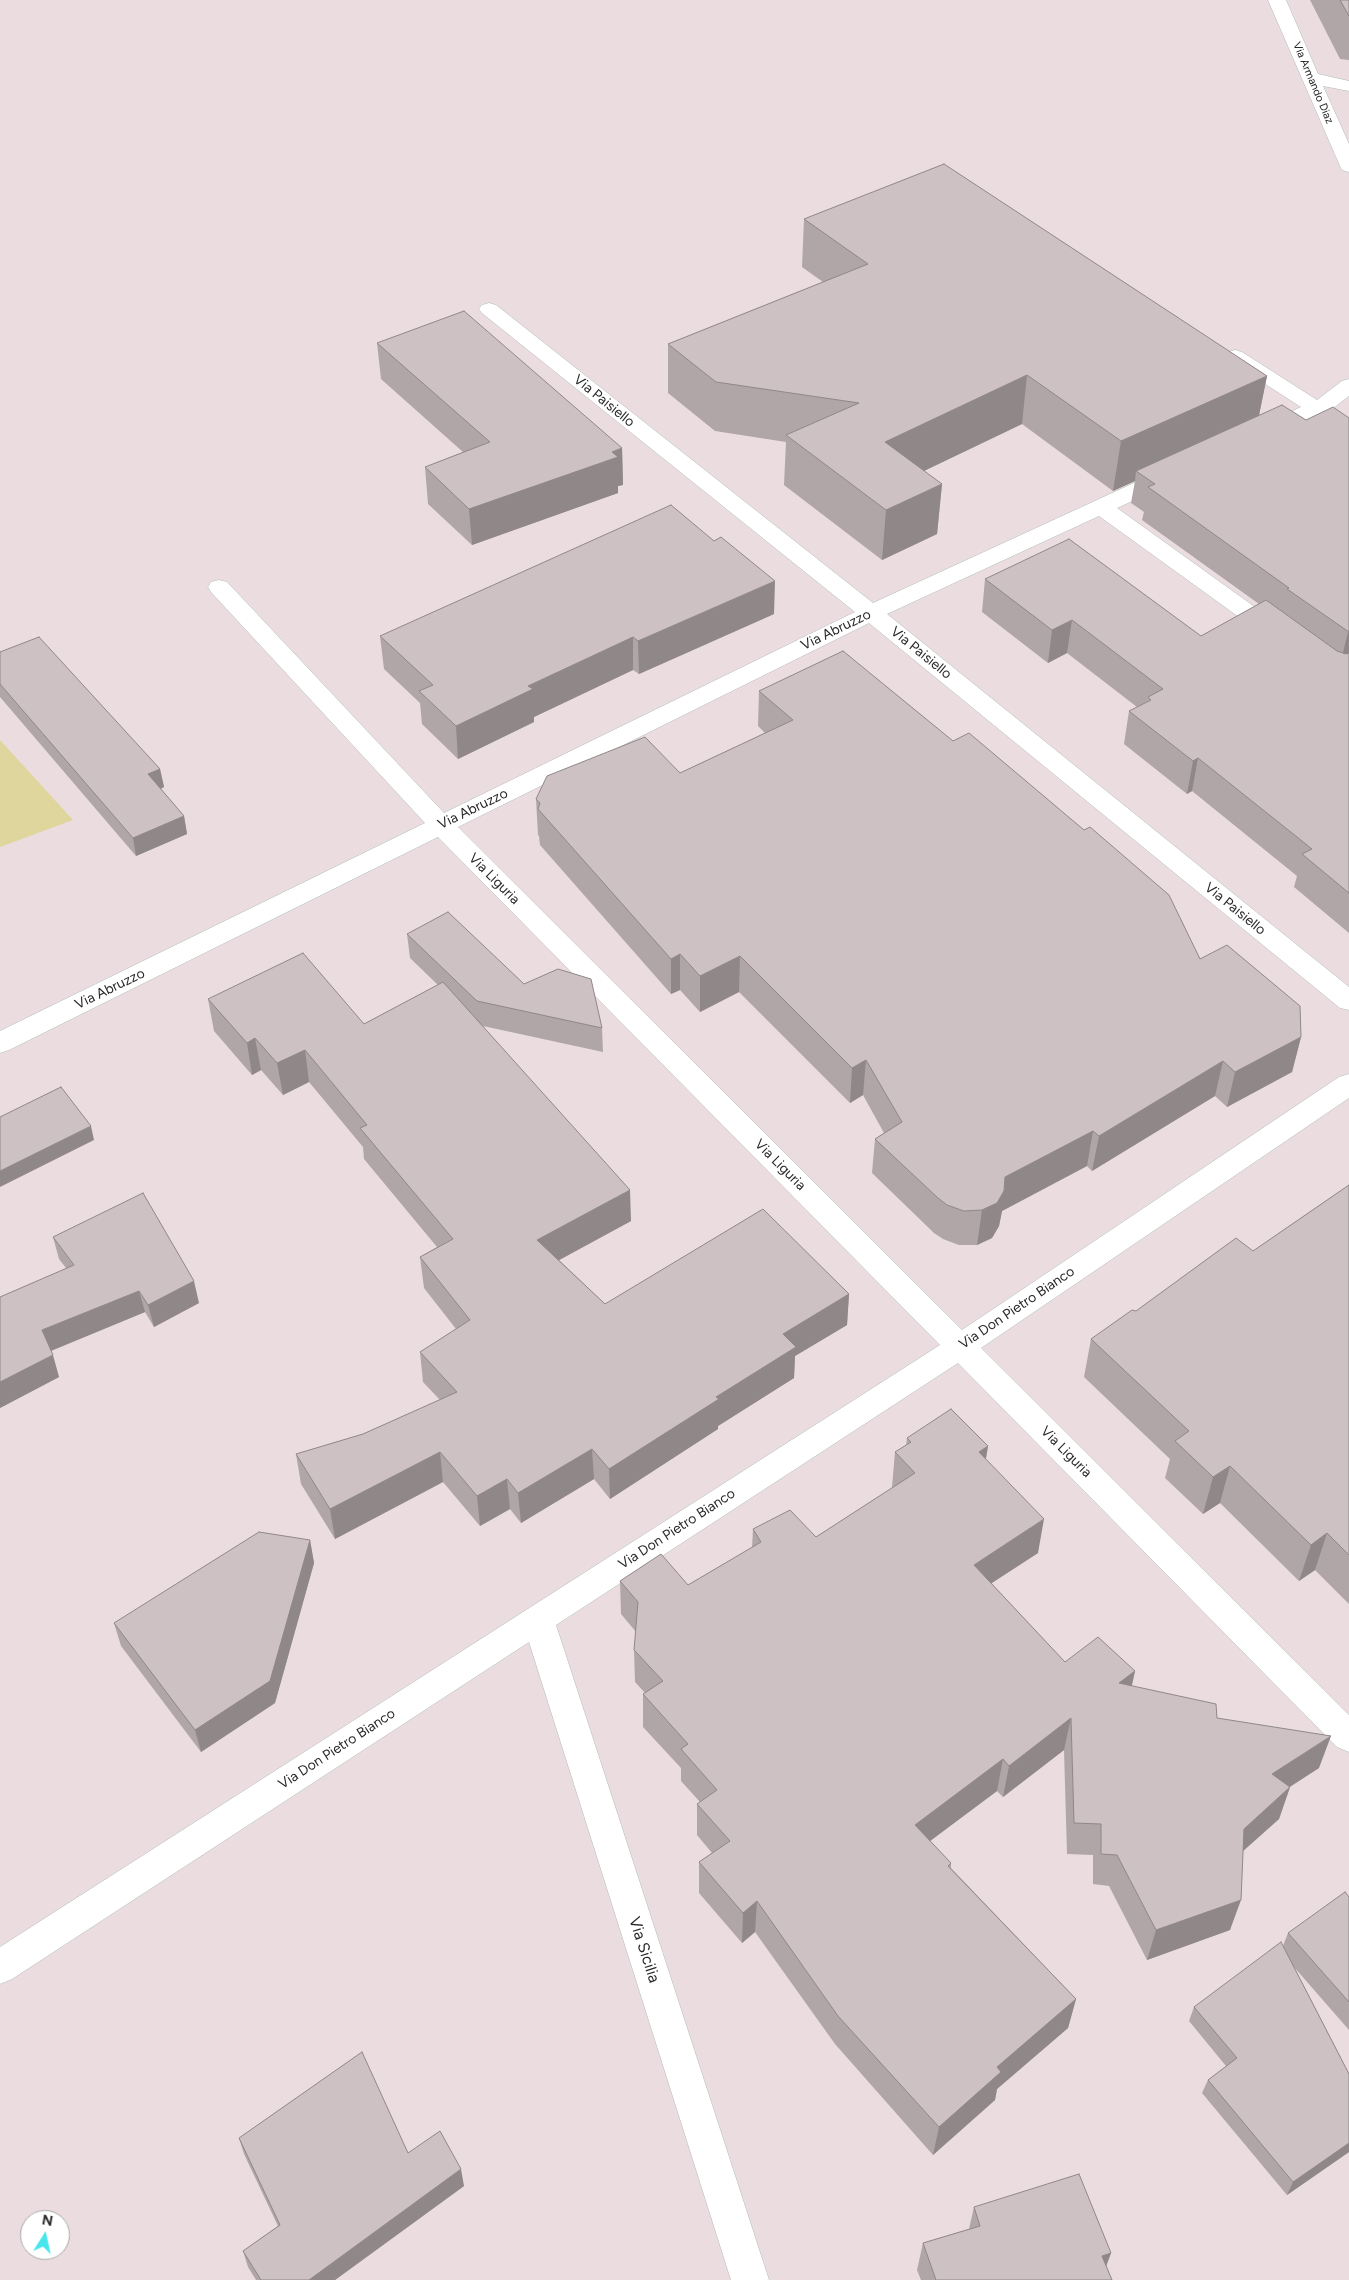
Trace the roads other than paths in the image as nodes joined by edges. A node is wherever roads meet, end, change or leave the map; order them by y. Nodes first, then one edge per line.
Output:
1 (1277, 0) edge
2 (1311, 78) junction
3 (1349, 86) edge
4 (1349, 166) edge
5 (490, 309) dead end
6 (1217, 345) edge
7 (1349, 385) edge
8 (1317, 408) junction
9 (1349, 429) edge
10 (1245, 440) edge
11 (1192, 465) edge
12 (1101, 507) junction
13 (219, 586) dead end
14 (871, 613) junction
15 (1291, 643) edge
16 (441, 825) junction
17 (1349, 1002) edge
18 (0, 1043) edge
19 (1349, 1084) edge
20 (960, 1346) junction
21 (538, 1619) junction
22 (1349, 1737) edge
23 (0, 1967) edge
24 (750, 2280) edge

1 - 2 street, Via Armando Diaz
2 - 3 street
2 - 4 street, Via Armando Diaz
5 - 14 street, Via Paisiello
6 - 8 street
7 - 8 street
8 - 9 street
8 - 10 street
11 - 12 street, Via Abruzzo
12 - 14 street, Via Abruzzo
12 - 15 street
13 - 16 street, Via Liguria
14 - 16 street, Via Abruzzo
14 - 17 street, Via Paisiello
16 - 18 street, Via Abruzzo
16 - 20 street, Via Liguria
19 - 20 street, Via Don Pietro Bianco
20 - 21 street, Via Don Pietro Bianco
20 - 22 street, Via Liguria
21 - 23 street, Via Don Pietro Bianco
21 - 24 street, Via Sicilia

